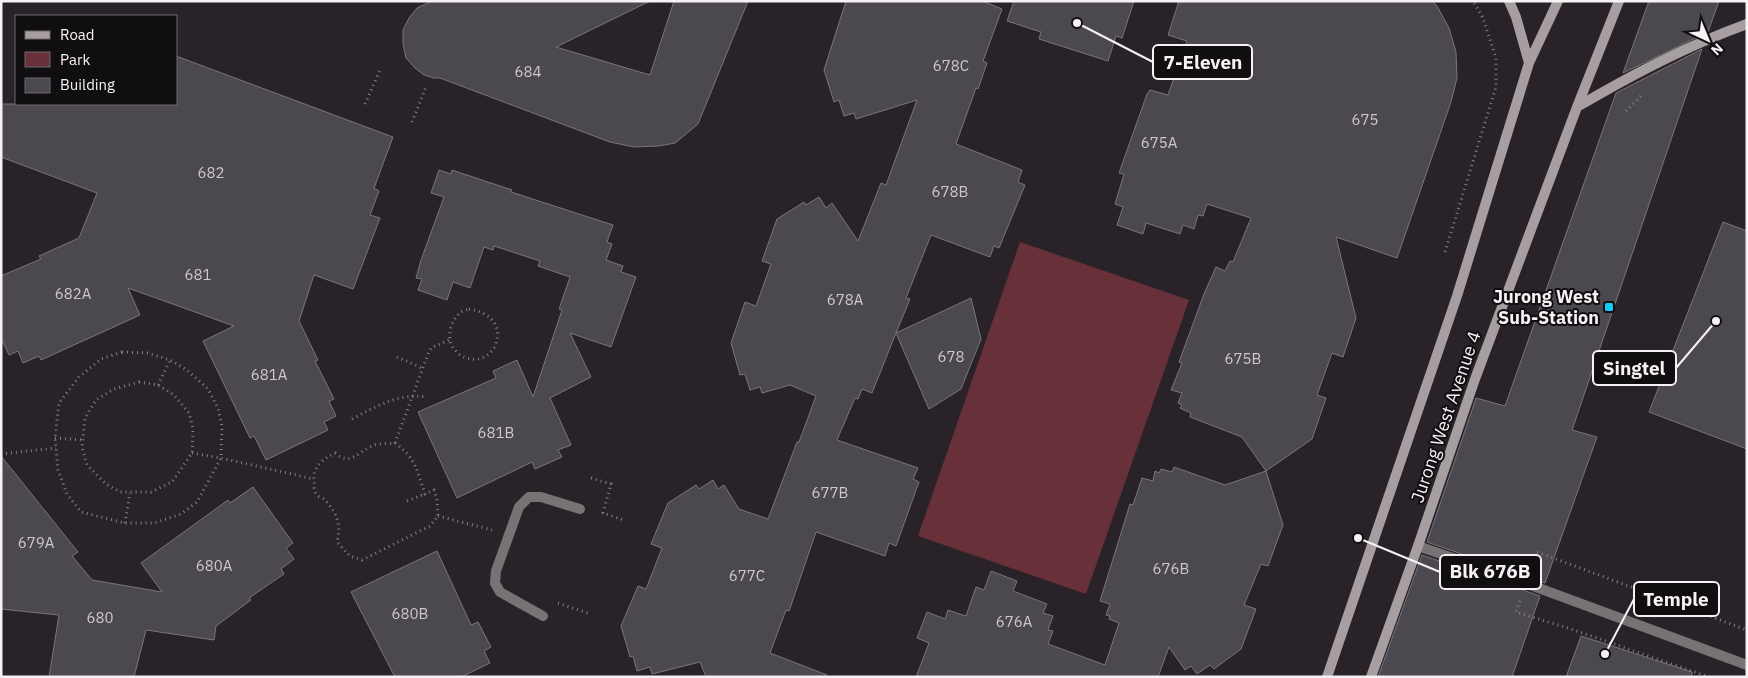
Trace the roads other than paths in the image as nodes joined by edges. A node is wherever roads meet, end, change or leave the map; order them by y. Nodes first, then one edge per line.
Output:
1 (1508, 1) edge
2 (1558, 1) edge
3 (1619, 1) edge
4 (1747, 24) edge
5 (1530, 63) junction
6 (1577, 107) junction
7 (580, 509) dead end
8 (1418, 546) junction
9 (543, 616) dead end
10 (1747, 665) edge
11 (1327, 677) edge
12 (1371, 677) edge

1 - 5 main road
2 - 5 main road, Jurong West Avenue 4
3 - 6 main road, Jurong West Avenue 4
4 - 6 main road
5 - 11 main road, Jurong West Avenue 4
6 - 8 main road, Jurong West Avenue 4
7 - 9 street
8 - 10 street
8 - 12 main road, Jurong West Avenue 4

